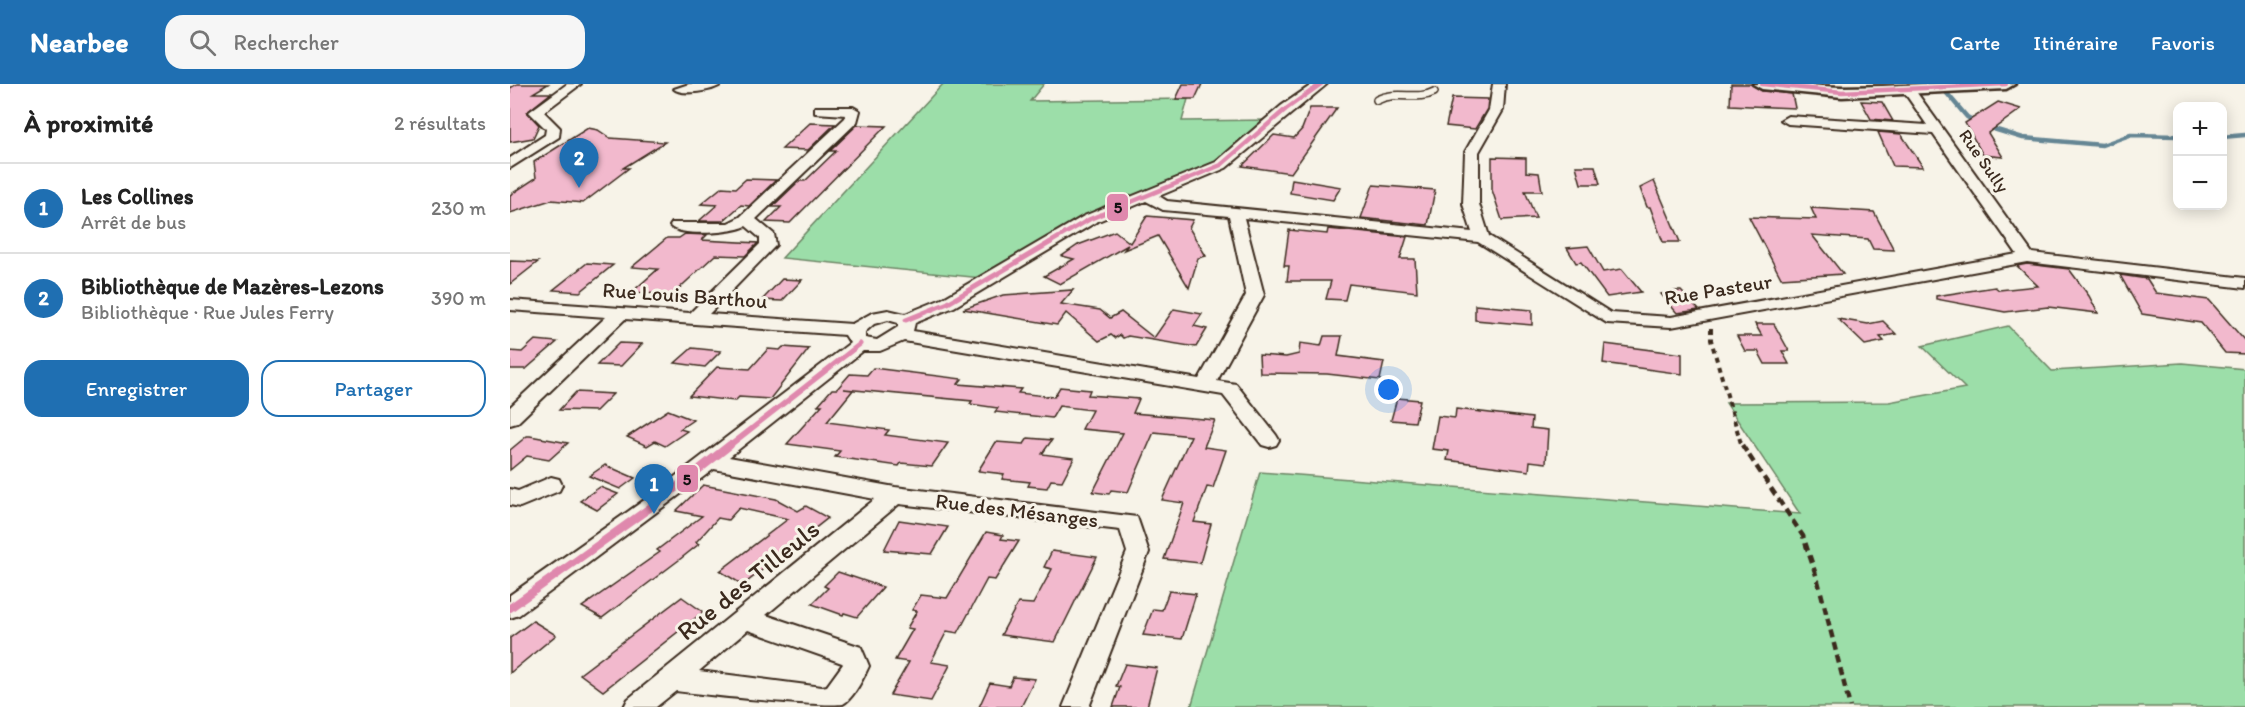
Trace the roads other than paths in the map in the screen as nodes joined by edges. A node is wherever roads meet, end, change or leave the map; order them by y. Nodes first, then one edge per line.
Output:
1 (574, 84) edge
2 (716, 84) edge
3 (1322, 84) edge
4 (1499, 84) edge
5 (1762, 84) edge
6 (2006, 84) edge
7 (1908, 89) junction
8 (680, 90) dead end
9 (1434, 92) dead end
10 (1377, 100) dead end
11 (820, 110) dead end
12 (1788, 120) dead end
13 (1938, 130) junction
14 (510, 164) edge
15 (1148, 196) junction
16 (1234, 211) junction
17 (746, 220) junction
18 (678, 226) dead end
19 (1482, 238) junction
20 (2027, 256) junction
21 (2245, 283) edge
22 (510, 305) edge
23 (621, 313) junction
24 (694, 320) junction
25 (903, 328) junction
26 (858, 337) junction
27 (1205, 386) junction
28 (510, 418) edge
29 (1269, 440) dead end
30 (711, 461) junction
31 (550, 485) dead end
32 (895, 495) junction
33 (510, 497) edge
34 (510, 608) edge
35 (746, 619) junction
36 (671, 680) junction
37 (637, 707) edge
38 (1076, 707) edge

1 - 14 street
2 - 8 street
3 - 15 street, Rue Louis Barthou
4 - 19 street
5 - 7 main road
6 - 7 main road
7 - 13 street, Rue Sully
9 - 10 lane
11 - 17 street
12 - 13 street
13 - 20 street, Rue Sully
15 - 16 street, Rue Pasteur
15 - 25 street, Rue Louis Barthou
16 - 19 street, Rue Pasteur
16 - 27 street
17 - 18 street
17 - 24 street
19 - 20 street, Rue Pasteur
20 - 21 street, Rue Pasteur
22 - 23 street, Rue Louis Barthou
23 - 24 street, Rue Louis Barthou
23 - 28 street
24 - 26 street, Rue Louis Barthou
25 - 26 street, Rue Louis Barthou
25 - 26 street
25 - 27 street
26 - 30 street
27 - 29 street
30 - 32 street, Rue des Mésanges
30 - 34 street
31 - 33 street
32 - 35 street, Rue des Tilleuls
32 - 38 street, Rue des Mésanges
35 - 36 street, Rue des Tilleuls
35 - 36 street
36 - 37 street, Rue des Tilleuls

